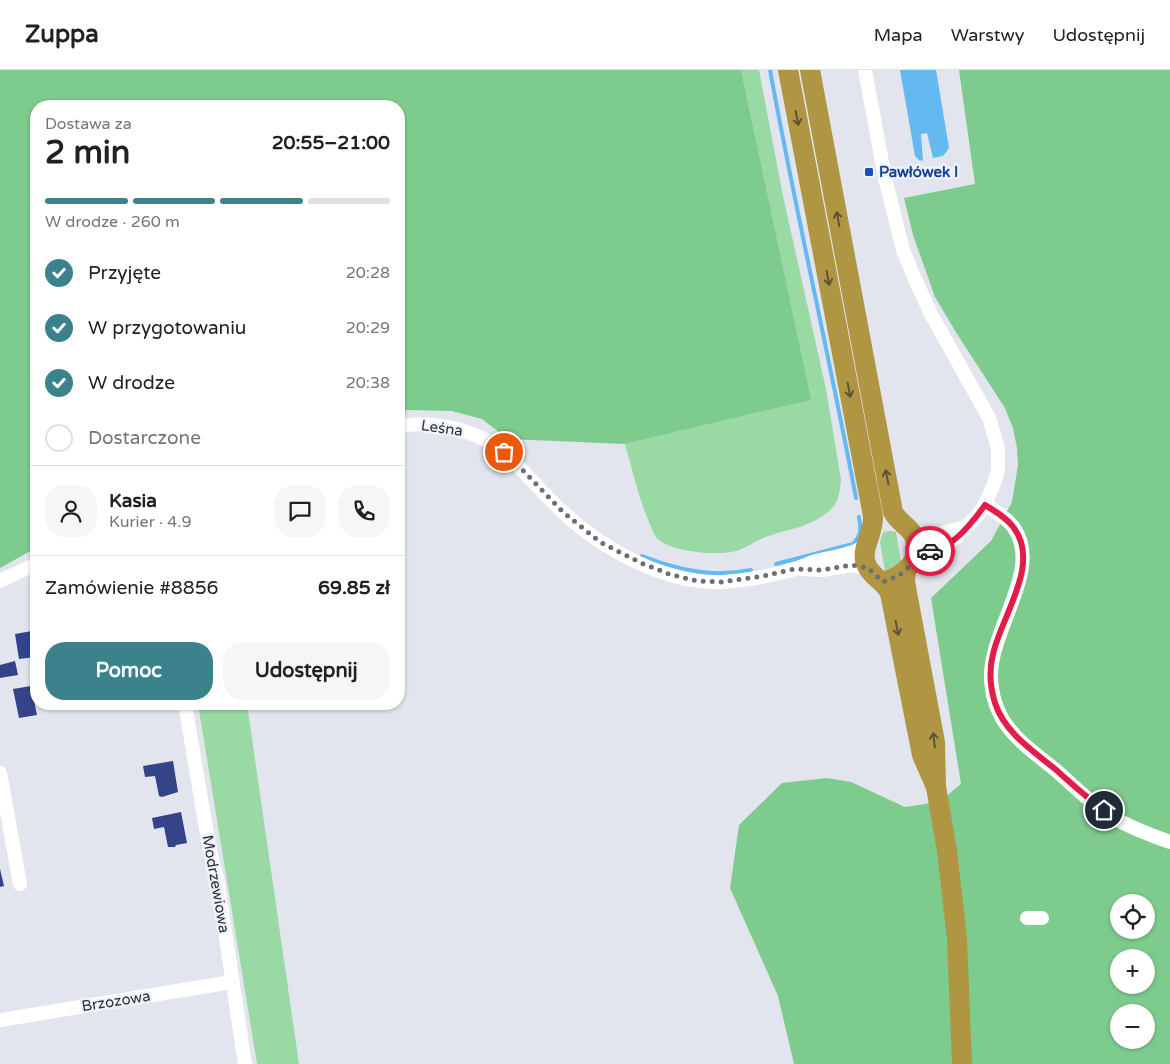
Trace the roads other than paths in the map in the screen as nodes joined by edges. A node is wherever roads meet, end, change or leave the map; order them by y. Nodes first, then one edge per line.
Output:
1 (788, 70) edge
2 (810, 70) edge
3 (865, 70) edge
4 (405, 426) edge
5 (985, 505) junction
6 (966, 527) junction
7 (907, 529) junction
8 (869, 540) junction
9 (910, 565) junction
10 (30, 567) edge
11 (868, 568) junction
12 (794, 569) junction
13 (0, 581) edge
14 (883, 582) junction
15 (186, 710) edge
16 (0, 773) edge
17 (936, 787) junction
18 (1170, 842) edge
19 (20, 884) dead end
20 (1027, 918) dead end
21 (1042, 918) dead end
22 (232, 982) junction
23 (0, 1020) edge
24 (245, 1064) edge
25 (962, 1064) edge

1 -> 8 highway
7 -> 2 highway
3 - 5 street
4 - 12 street, Leśna
5 - 6 street
5 - 18 street
6 - 7 street
6 - 9 street
7 - 8 highway
7 - 9 highway
8 - 11 highway
8 - 12 street, Leśna
9 - 14 highway
17 -> 9 highway
10 - 13 street
11 - 12 street, Leśna
11 - 14 highway
14 -> 17 highway
15 - 22 street, Modrzewiowa
16 - 19 street
17 - 25 highway
20 - 21 street
22 - 23 street, Brzozowa
22 - 24 street, Modrzewiowa

